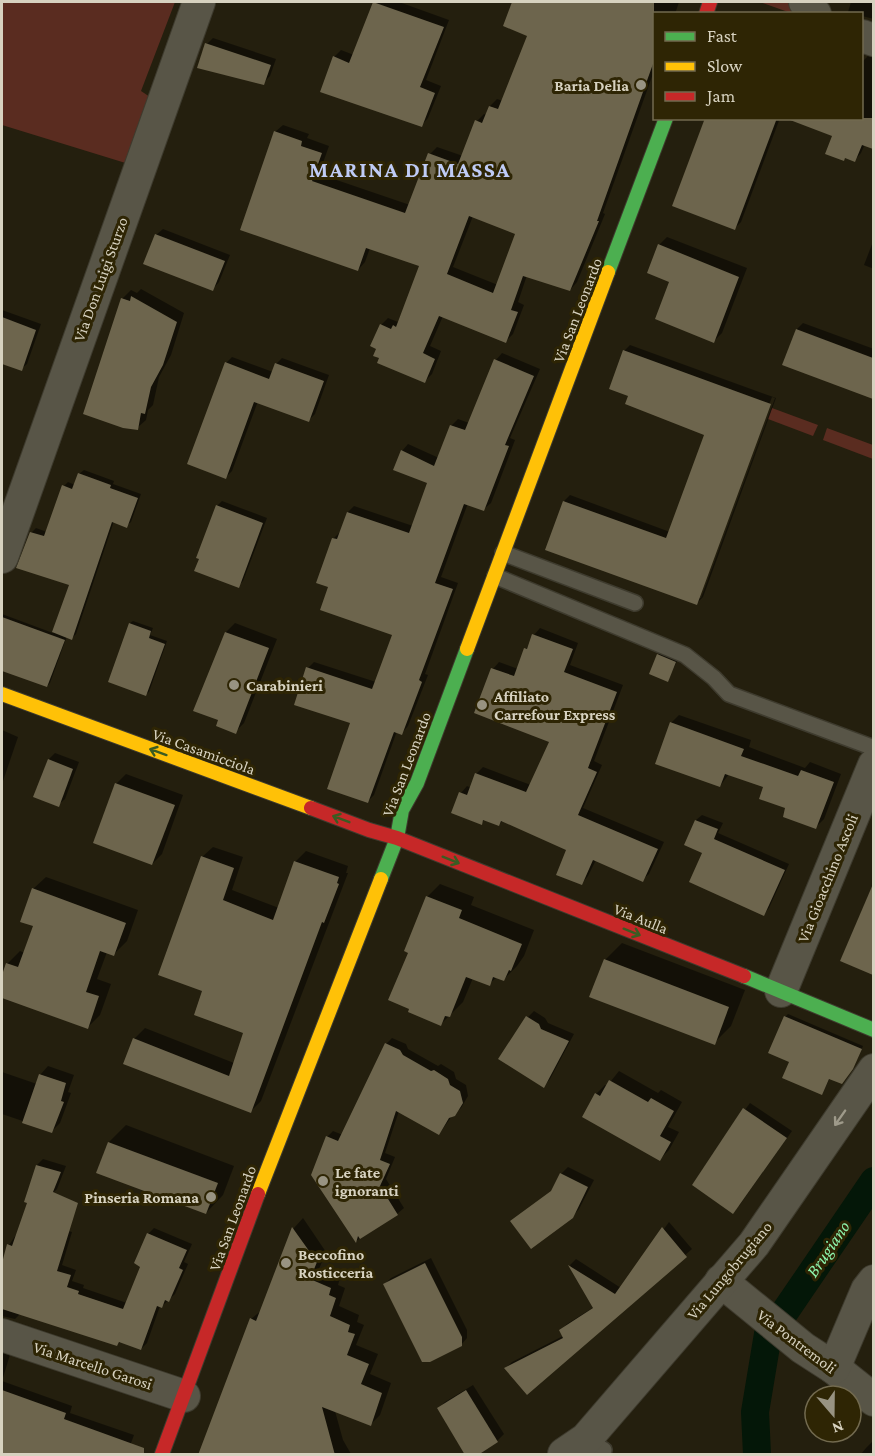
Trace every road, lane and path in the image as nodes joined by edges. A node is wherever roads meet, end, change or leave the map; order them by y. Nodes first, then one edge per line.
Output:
1 (199, 2) edge
2 (665, 120) edge
3 (503, 553) junction
4 (2, 557) edge
5 (495, 576) junction
6 (635, 603) dead end
7 (2, 694) edge
8 (873, 748) edge
9 (873, 765) edge
10 (397, 838) junction
11 (781, 991) junction
12 (873, 1030) edge
13 (873, 1070) edge
14 (873, 1281) edge
15 (731, 1289) junction
16 (2, 1335) edge
17 (834, 1368) junction
18 (184, 1396) junction
19 (873, 1400) edge
20 (581, 1449) edge
21 (162, 1455) edge

1 - 4 street, Via Don Luigi Sturzo
2 - 3 main road, Via San Leonardo
3 - 5 main road, Via San Leonardo
3 - 6 lane
5 - 8 lane
5 - 10 main road, Via San Leonardo
10 -> 7 main road, Via Casamicciola
9 - 11 street, Via Gioacchino Ascoli
10 -> 11 main road, Via Aulla
10 - 18 main road, Via San Leonardo
11 - 12 main road, Via Aulla
13 -> 15 street, Via Lungobrugiano
14 - 17 street
15 - 17 street, Via Pontremoli
15 - 20 street, Via Lungobrugiano
16 - 18 street, Via Marcello Garosi
17 - 19 street, Via Pontremoli
18 - 21 main road, Via San Leonardo

